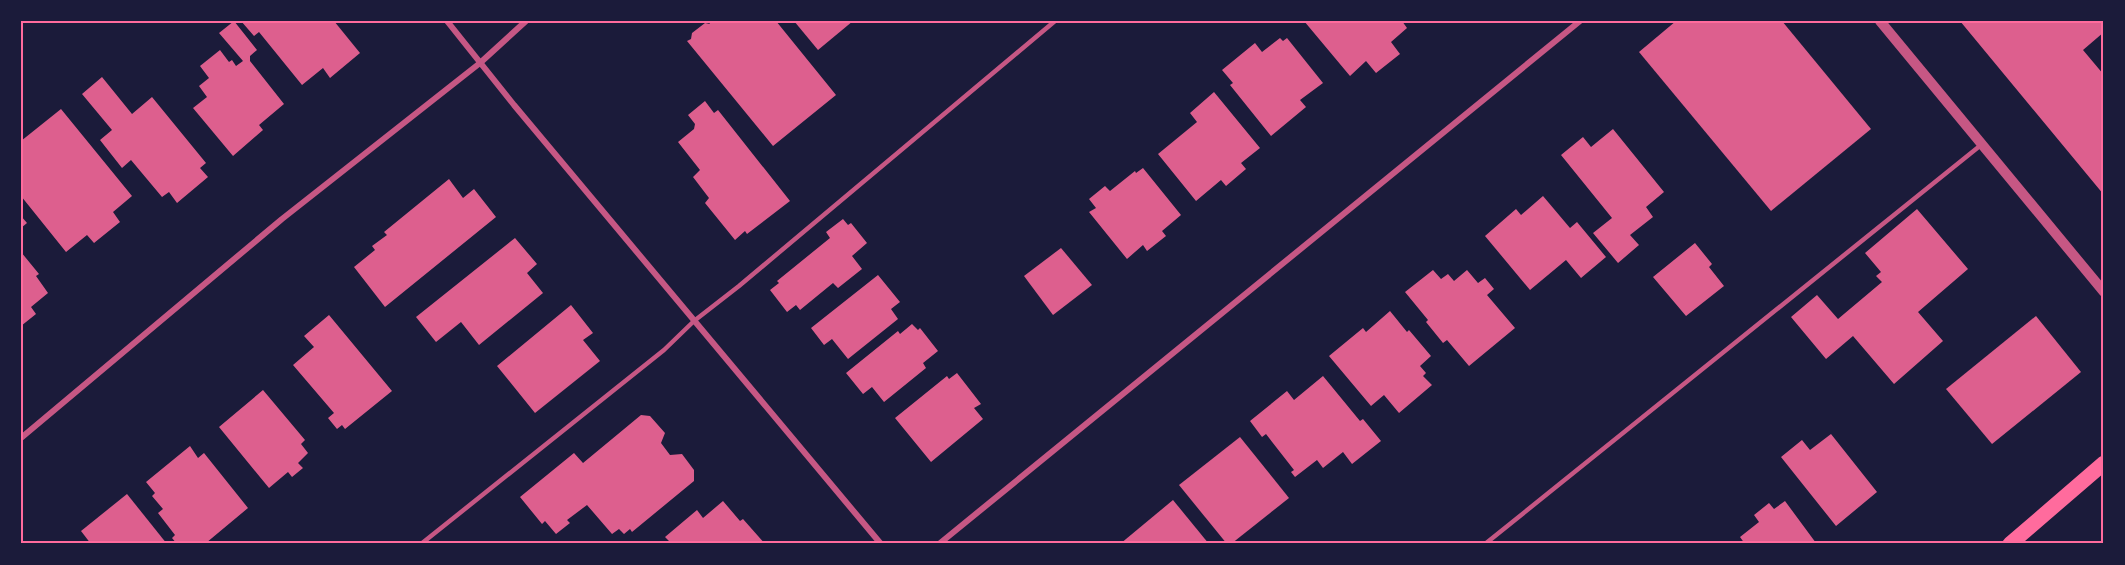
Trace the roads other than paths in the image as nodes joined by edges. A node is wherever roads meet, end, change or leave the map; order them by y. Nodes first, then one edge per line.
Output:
1 (447, 21) edge
2 (526, 21) edge
3 (1054, 21) edge
4 (1580, 21) edge
5 (1880, 21) edge
6 (480, 63) junction
7 (1983, 144) junction
8 (2104, 292) edge
9 (694, 321) junction
10 (21, 438) edge
11 (2104, 463) edge
12 (421, 544) edge
13 (881, 544) edge
14 (939, 544) edge
15 (1485, 544) edge
16 (2010, 544) edge

1 - 6 street
2 - 6 street
3 - 9 lane
4 - 14 street
5 - 7 street
6 - 9 street
6 - 10 street
7 - 8 street
7 - 15 lane
9 - 12 lane
9 - 13 street
11 - 16 main road

